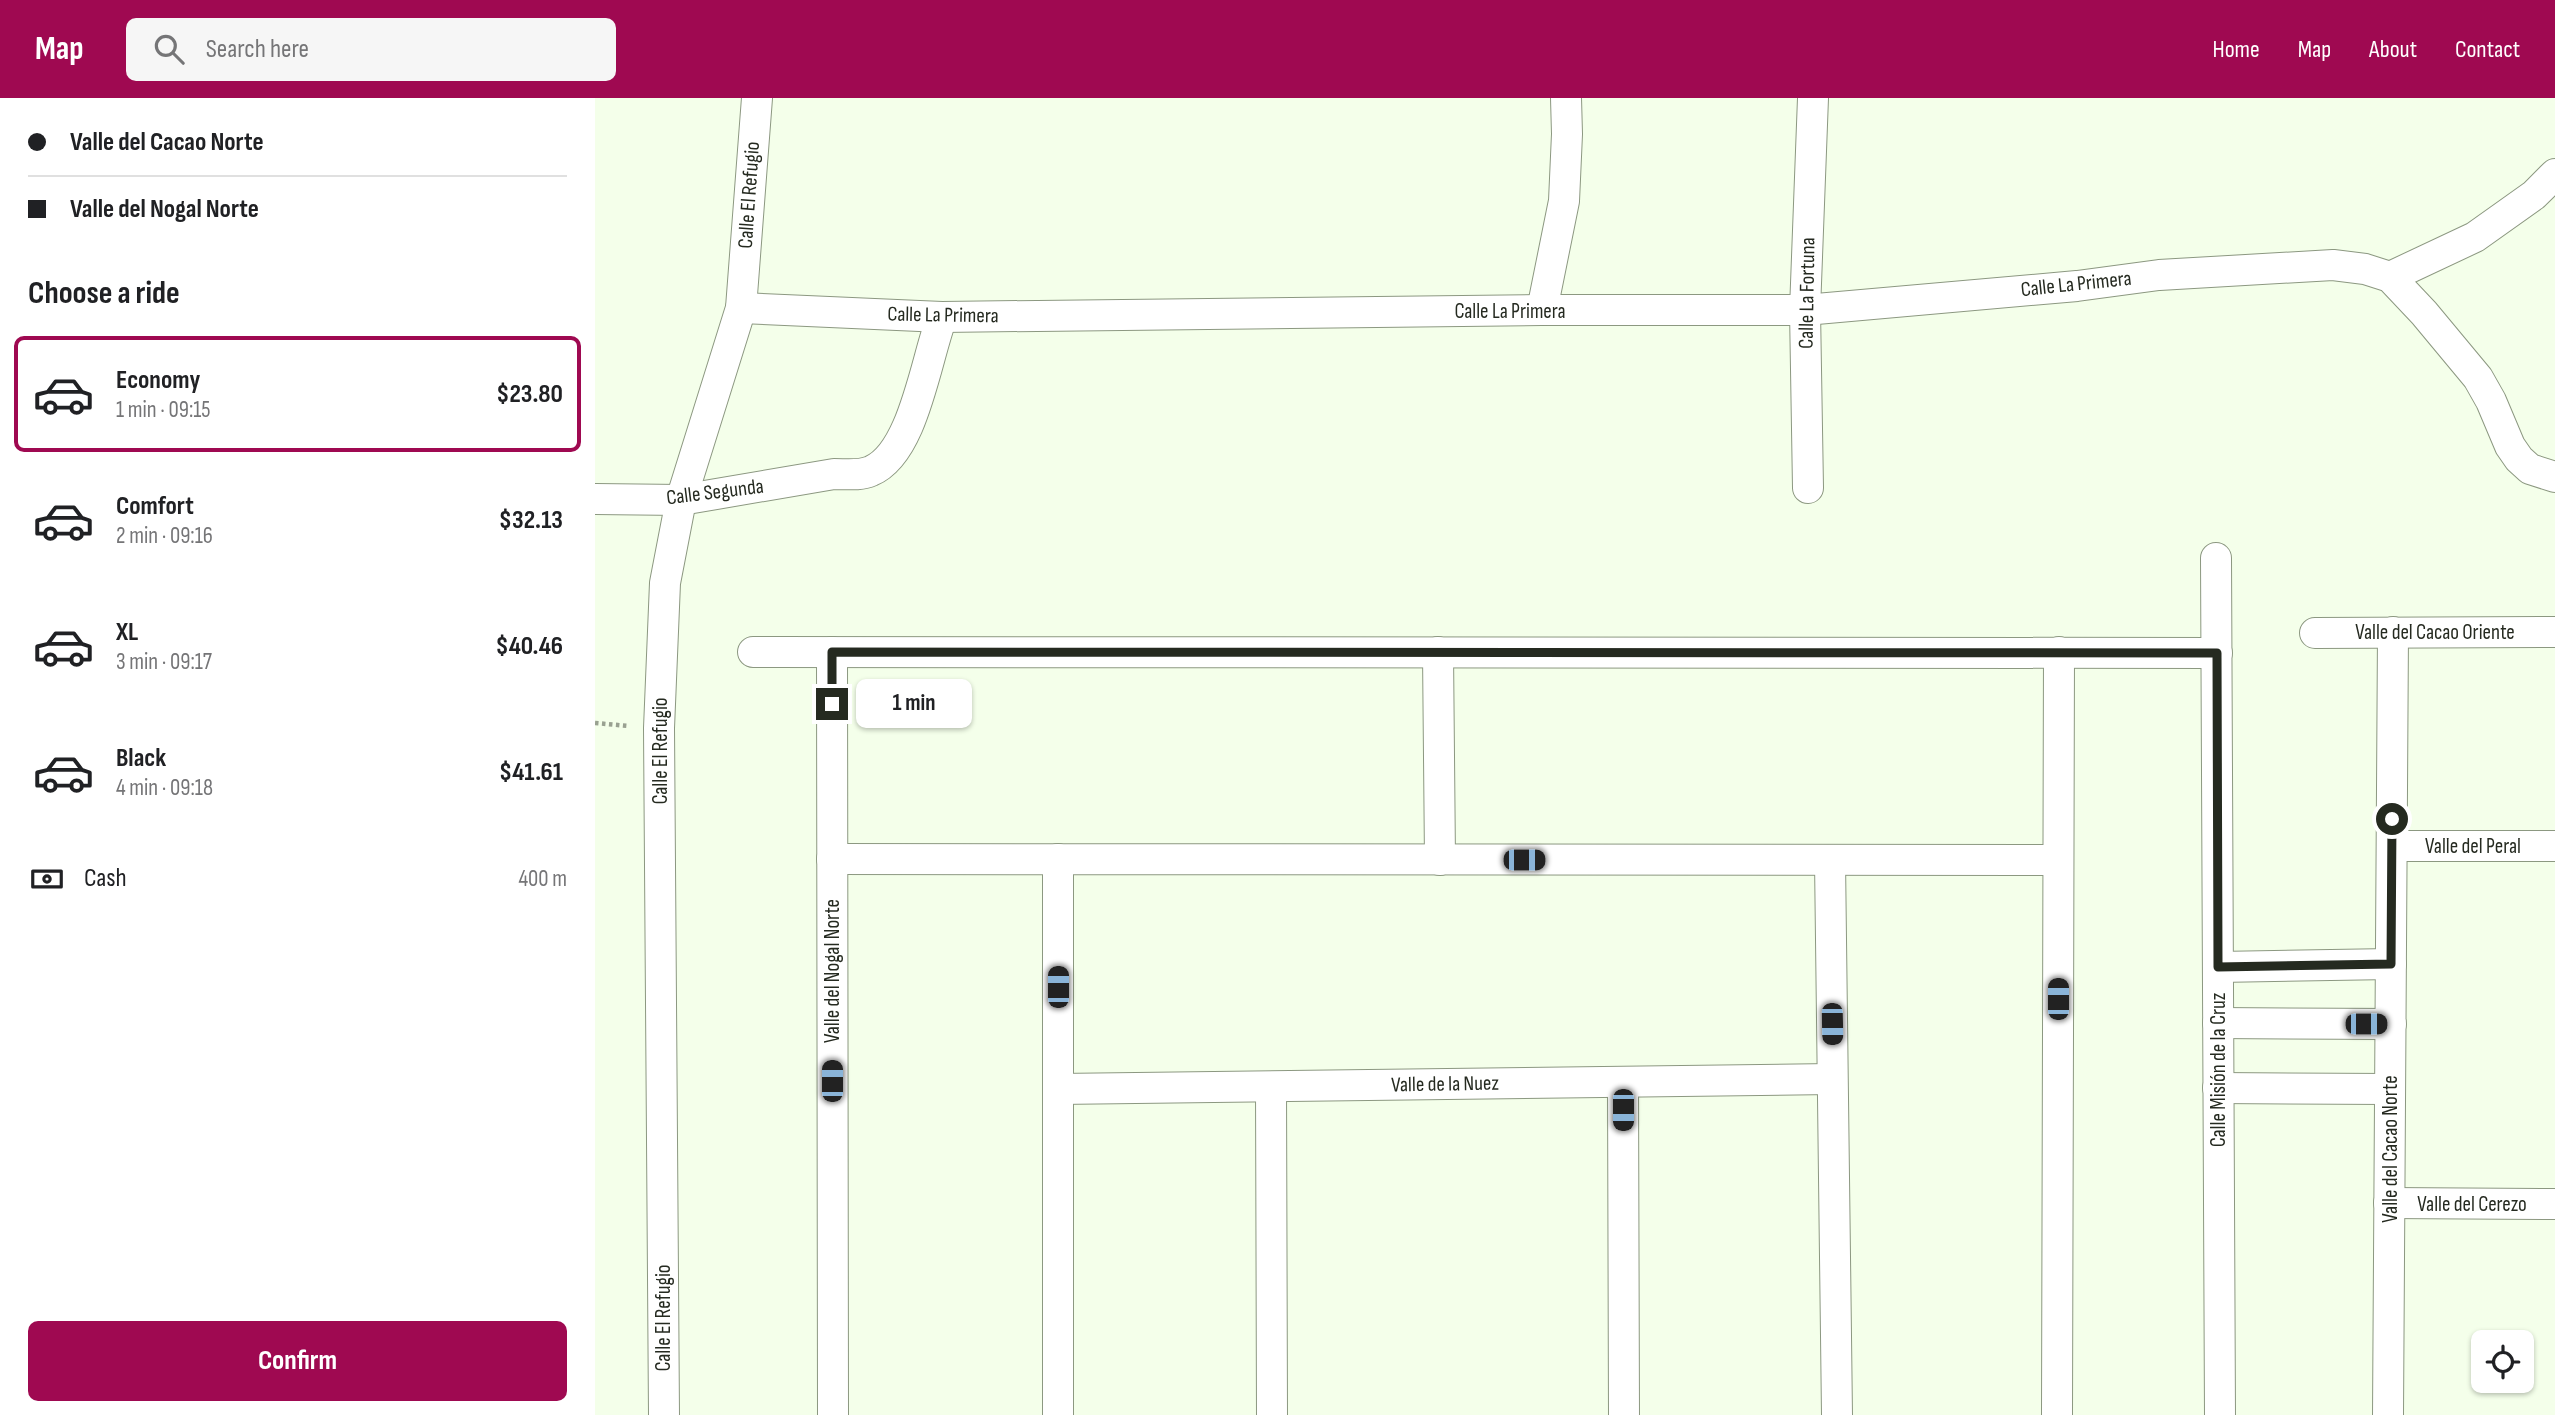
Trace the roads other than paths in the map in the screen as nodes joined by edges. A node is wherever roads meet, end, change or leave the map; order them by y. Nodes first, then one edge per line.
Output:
1 (757, 98) edge
2 (1566, 98) edge
3 (1813, 98) edge
4 (2555, 174) edge
5 (2390, 277) junction
6 (741, 308) junction
7 (1542, 310) junction
8 (1805, 310) junction
9 (942, 317) junction
10 (2555, 477) edge
11 (1808, 488) dead end
12 (595, 499) edge
13 (681, 500) junction
14 (2216, 558) dead end
15 (2393, 632) junction
16 (2555, 632) edge
17 (2315, 633) dead end
18 (754, 652) dead end
19 (832, 652) junction
20 (1438, 652) junction
21 (2059, 652) junction
22 (2217, 653) junction
23 (2392, 845) junction
24 (2555, 846) edge
25 (832, 859) junction
26 (1058, 859) junction
27 (1440, 860) junction
28 (1830, 860) junction
29 (2059, 860) junction
30 (2391, 964) junction
31 (2218, 967) junction
32 (2218, 1023) junction
33 (2391, 1024) junction
34 (1832, 1079) junction
35 (1623, 1082) junction
36 (1271, 1087) junction
37 (2218, 1088) junction
38 (1058, 1089) junction
39 (2391, 1089) junction
40 (2389, 1203) junction
41 (2555, 1204) edge
42 (664, 1415) edge
43 (833, 1415) edge
44 (1058, 1415) edge
45 (1272, 1415) edge
46 (1624, 1415) edge
47 (1837, 1415) edge
48 (2057, 1415) edge
49 (2220, 1415) edge
50 (2388, 1415) edge

1 - 6 street, Calle El Refugio
2 - 7 street
3 - 8 street, Calle La Fortuna
4 - 5 street
5 - 8 street, Calle La Primera
5 - 10 street
6 - 9 street, Calle La Primera
6 - 13 street, Calle El Refugio
7 - 8 street, Calle La Primera
7 - 9 street, Calle La Primera
8 - 11 street, Calle La Fortuna
9 - 13 street, Calle Segunda
12 - 13 street, Calle Segunda
13 - 42 street, Calle El Refugio
14 - 22 street, Calle Misión de la Cruz
15 - 16 street, Valle del Cacao Oriente
15 - 17 street, Valle del Cacao Oriente
15 - 23 street, Valle del Cacao Norte
18 - 19 street
19 - 20 street
19 - 25 street, Valle del Nogal Norte
20 - 21 street
20 - 27 street
21 - 22 street
21 - 29 street
22 - 31 street, Calle Misión de la Cruz
23 - 24 street, Valle del Peral
23 - 30 street, Valle del Cacao Norte
25 - 26 street
25 - 43 street, Valle del Nogal Norte
26 - 27 street
26 - 38 street
27 - 28 street
28 - 29 street
28 - 34 street
29 - 48 street
30 - 31 street
30 - 33 street, Valle del Cacao Norte
31 - 32 street, Calle Misión de la Cruz
32 - 33 street
32 - 37 street, Calle Misión de la Cruz
33 - 39 street, Valle del Cacao Norte
34 - 35 street, Valle de la Nuez
34 - 47 street
35 - 36 street, Valle de la Nuez
35 - 46 street
36 - 38 street, Valle de la Nuez
36 - 45 street
37 - 39 street
37 - 49 street, Calle Misión de la Cruz
38 - 44 street
39 - 40 street, Valle del Cacao Norte
40 - 41 street, Valle del Cerezo
40 - 50 street, Valle del Cacao Norte

